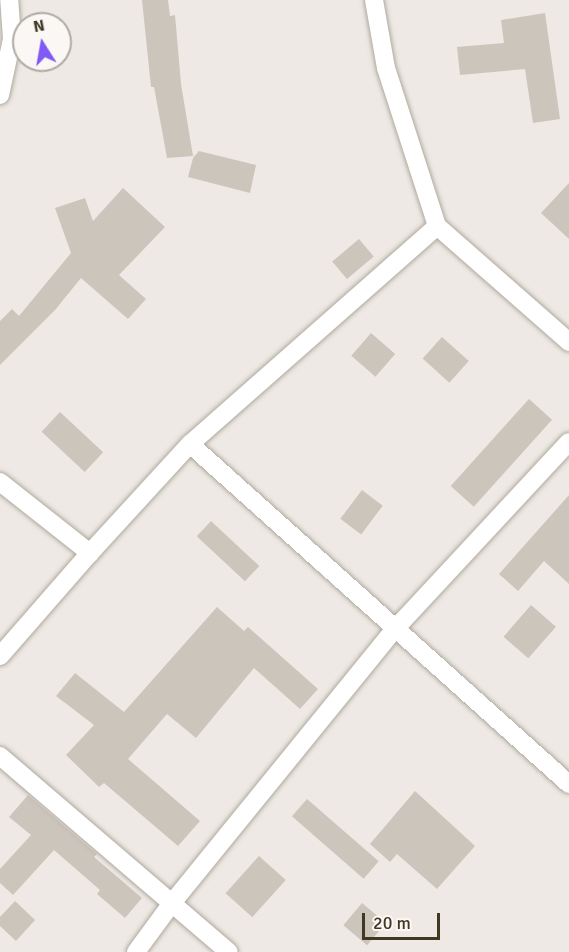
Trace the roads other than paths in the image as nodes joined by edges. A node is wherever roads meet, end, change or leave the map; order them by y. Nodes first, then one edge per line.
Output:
1 (9, 0) edge
2 (374, 0) edge
3 (0, 94) edge
4 (437, 226) junction
5 (569, 342) edge
6 (569, 442) edge
7 (190, 444) junction
8 (0, 482) edge
9 (90, 553) junction
10 (394, 628) junction
11 (0, 656) edge
12 (0, 756) edge
13 (569, 784) edge
14 (172, 903) junction
15 (136, 952) edge
16 (229, 952) edge

1 - 3 street
2 - 4 street
4 - 5 street
4 - 7 street
6 - 10 street
7 - 9 street
7 - 10 street
8 - 9 street
9 - 11 street
10 - 13 street
10 - 14 street
12 - 14 street
14 - 15 street
14 - 16 street

